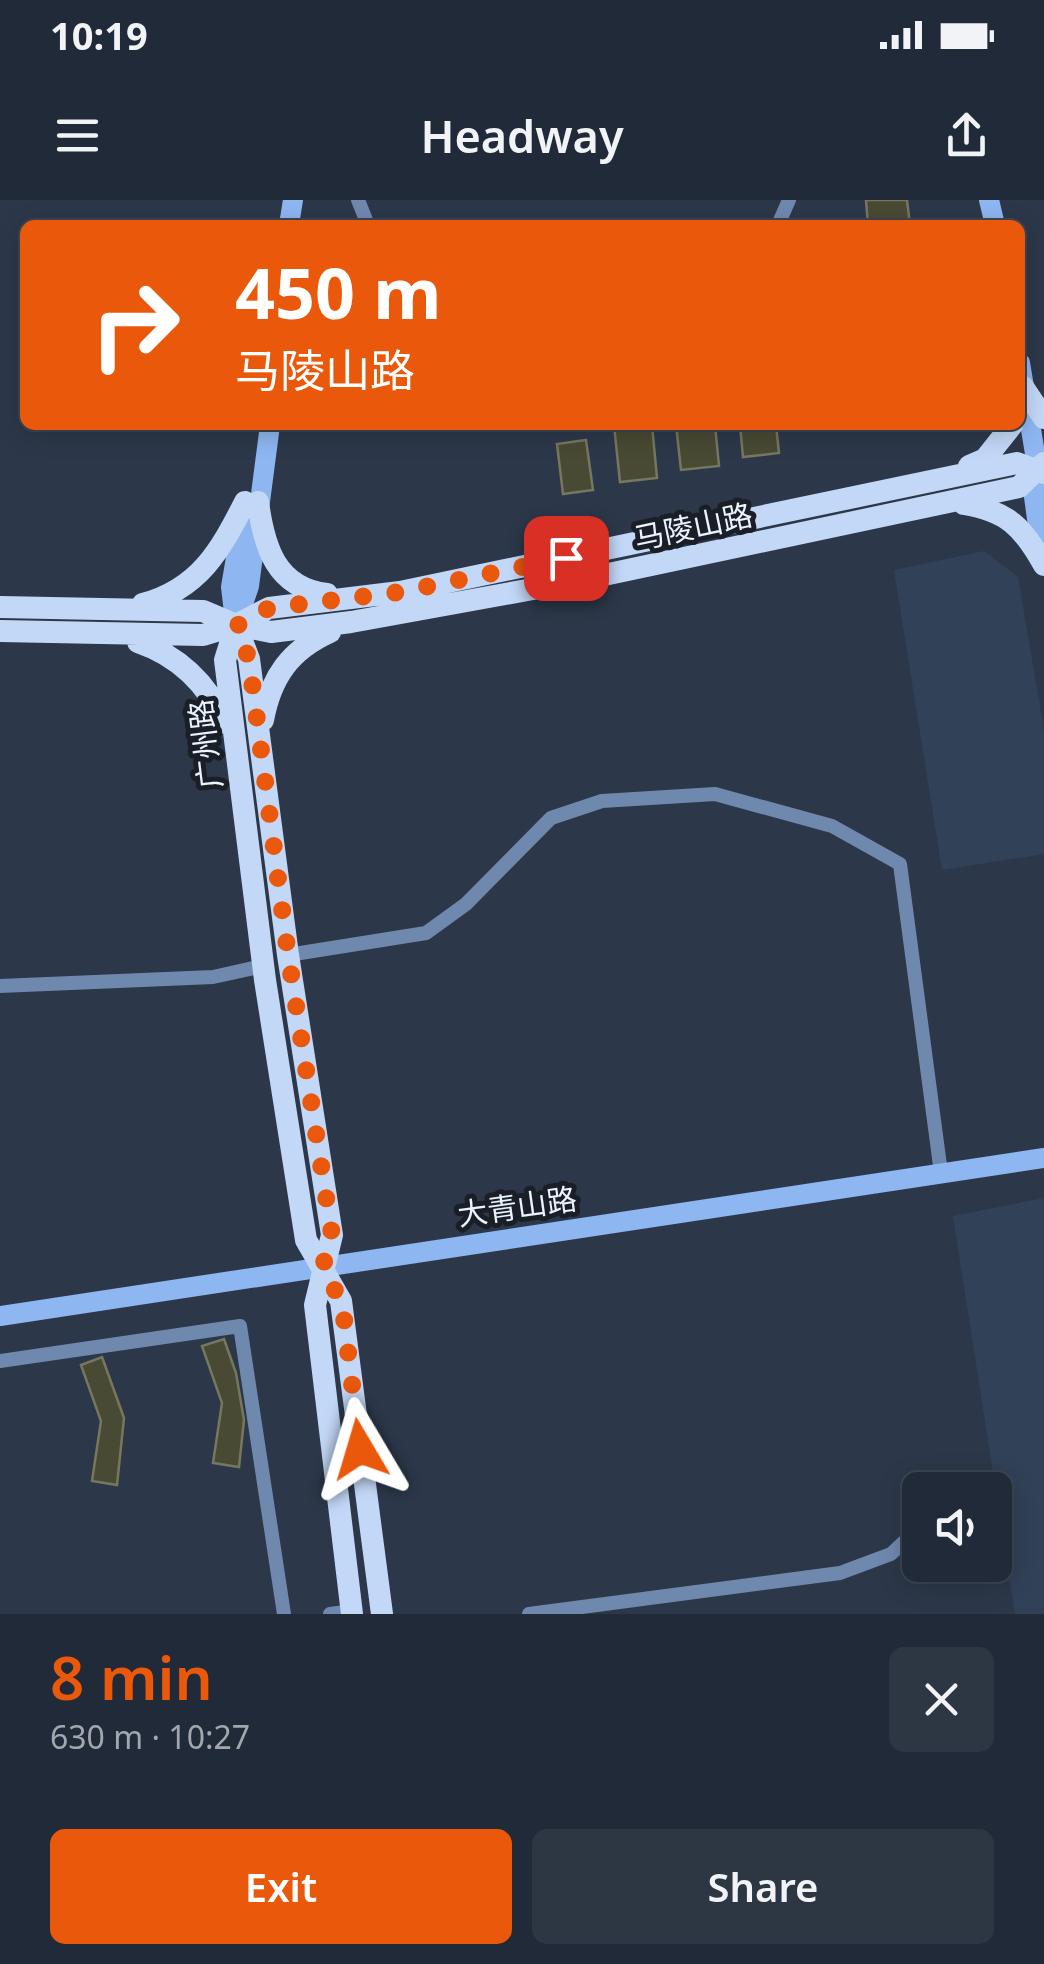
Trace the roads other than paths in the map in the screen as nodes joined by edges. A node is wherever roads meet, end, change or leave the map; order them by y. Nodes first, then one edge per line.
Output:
1 (1025, 390) edge
2 (1025, 401) edge
3 (1044, 418) edge
4 (257, 430) edge
5 (269, 430) edge
6 (1008, 430) edge
7 (1041, 469) edge
8 (941, 479) junction
9 (252, 502) junction
10 (950, 502) junction
11 (1044, 508) edge
12 (1044, 565) edge
13 (356, 598) junction
14 (0, 607) edge
15 (116, 611) junction
16 (351, 622) junction
17 (236, 626) junction
18 (0, 631) edge
19 (121, 636) junction
20 (247, 745) junction
21 (288, 954) junction
22 (263, 966) junction
23 (0, 986) edge
24 (1044, 1158) edge
25 (940, 1173) junction
26 (322, 1269) junction
27 (0, 1316) edge
28 (0, 1361) edge
29 (902, 1544) edge
30 (345, 1613) edge
31 (284, 1614) edge
32 (382, 1614) edge
33 (529, 1614) edge

1 - 3 main road
2 - 7 street
4 - 9 street
5 - 9 street
6 - 8 main road
7 - 8 main road, 马陵山路
7 - 10 main road, 马陵山路
7 - 11 street
7 - 12 street
8 - 13 main road, 马陵山路
9 - 13 main road
9 - 15 main road
9 - 17 street
10 - 12 main road
10 - 16 main road, 马陵山路
13 - 17 main road, 马陵山路
14 - 15 main road, 马陵山路
15 - 17 main road, 马陵山路
16 - 17 main road, 马陵山路
16 - 20 main road
17 - 19 main road, 马陵山路
17 - 20 main road, 广州路
18 - 19 main road, 马陵山路
19 - 20 main road
20 - 21 main road, 广州路
20 - 22 main road, 广州路
21 - 25 street
21 - 26 main road, 广州路
22 - 23 street
22 - 26 main road, 广州路
24 - 25 street, 大青山路
25 - 26 street, 大青山路
26 - 27 street, 大青山路
26 - 30 main road, 广州路
26 - 32 main road, 广州路
28 - 31 street
29 - 33 street

